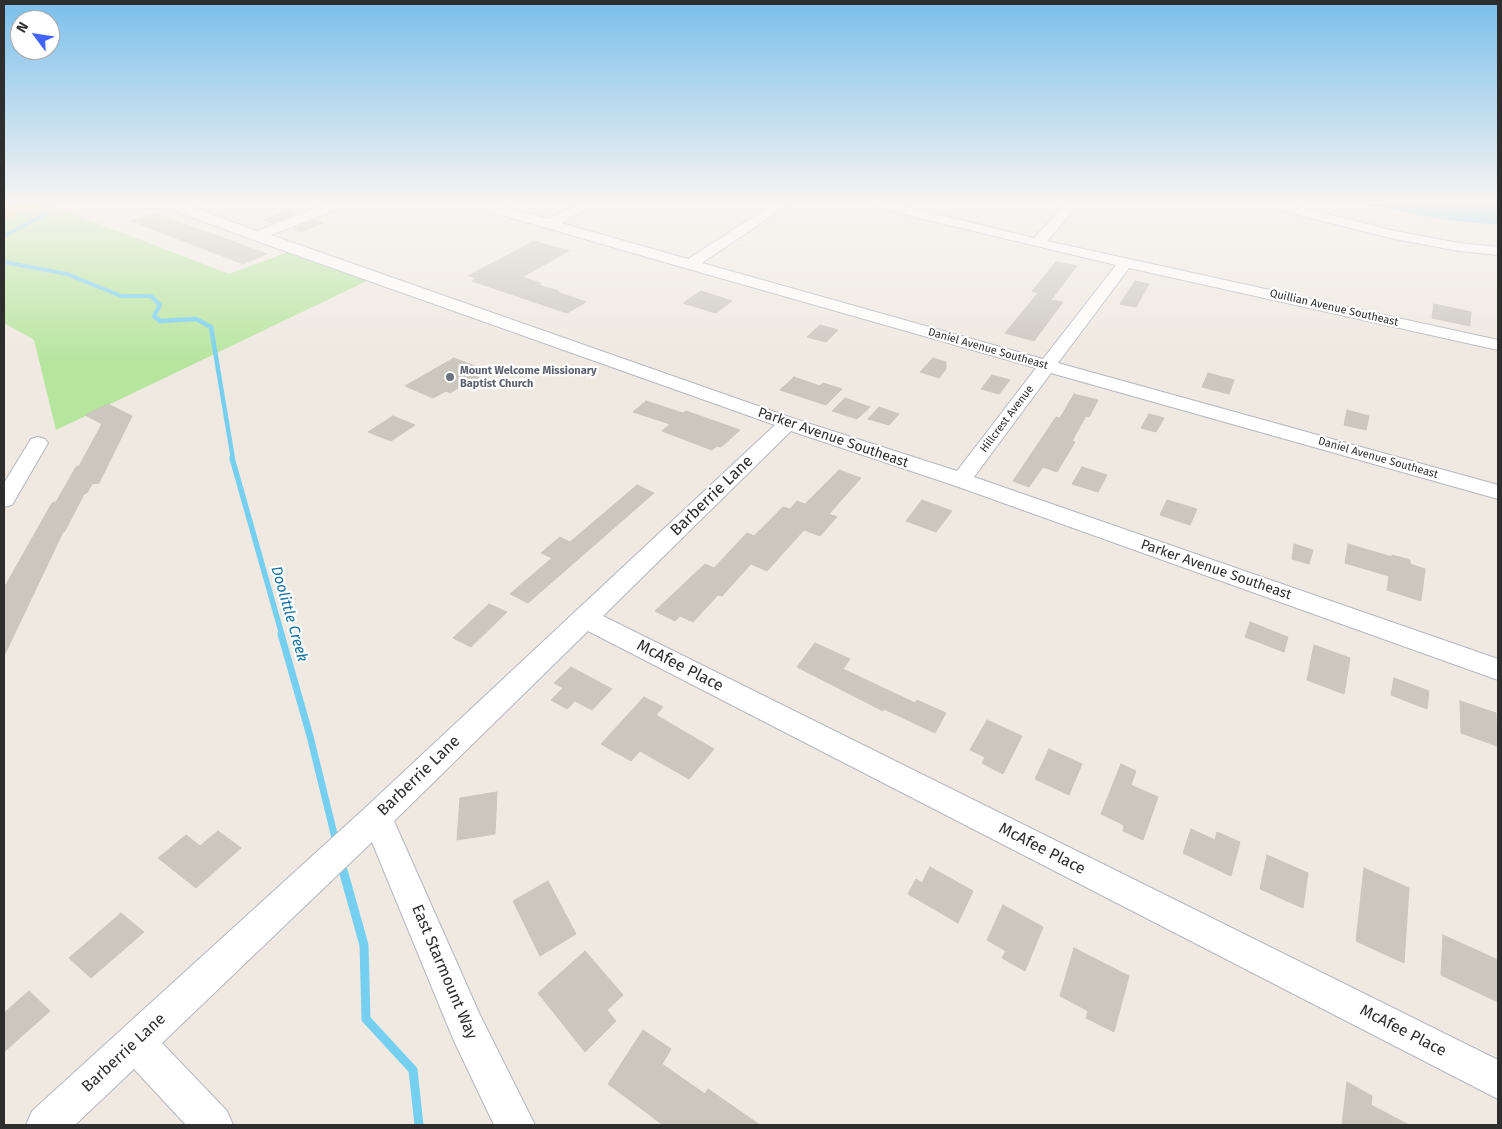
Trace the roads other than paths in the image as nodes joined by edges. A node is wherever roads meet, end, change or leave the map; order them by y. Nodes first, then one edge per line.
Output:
1 (315, 257) edge
2 (661, 257) edge
3 (703, 257) edge
4 (1101, 257) edge
5 (1126, 262) junction
6 (690, 265) junction
7 (1498, 345) edge
8 (1047, 366) junction
9 (788, 423) junction
10 (38, 443) dead end
11 (961, 480) junction
12 (1498, 492) edge
13 (4, 500) edge
14 (585, 618) junction
15 (1498, 670) edge
16 (377, 817) junction
17 (136, 1043) junction
18 (1498, 1080) edge
19 (46, 1125) edge
20 (213, 1125) edge
21 (515, 1125) edge

1 - 9 street, Parker Avenue Southeast
2 - 6 street, Daniel Avenue Southeast
3 - 6 street
4 - 5 street, Quillian Avenue Southeast
5 - 7 street, Quillian Avenue Southeast
5 - 8 street, Hillcrest Avenue
6 - 8 street, Daniel Avenue Southeast
8 - 11 street, Hillcrest Avenue
8 - 12 street, Daniel Avenue Southeast
9 - 11 street, Parker Avenue Southeast
9 - 14 street, Barberrie Lane
10 - 13 street
11 - 15 street, Parker Avenue Southeast
14 - 16 street, Barberrie Lane
14 - 18 street, McAfee Place
16 - 17 street, Barberrie Lane
16 - 21 street, East Starmount Way
17 - 19 street, Barberrie Lane
17 - 20 street

